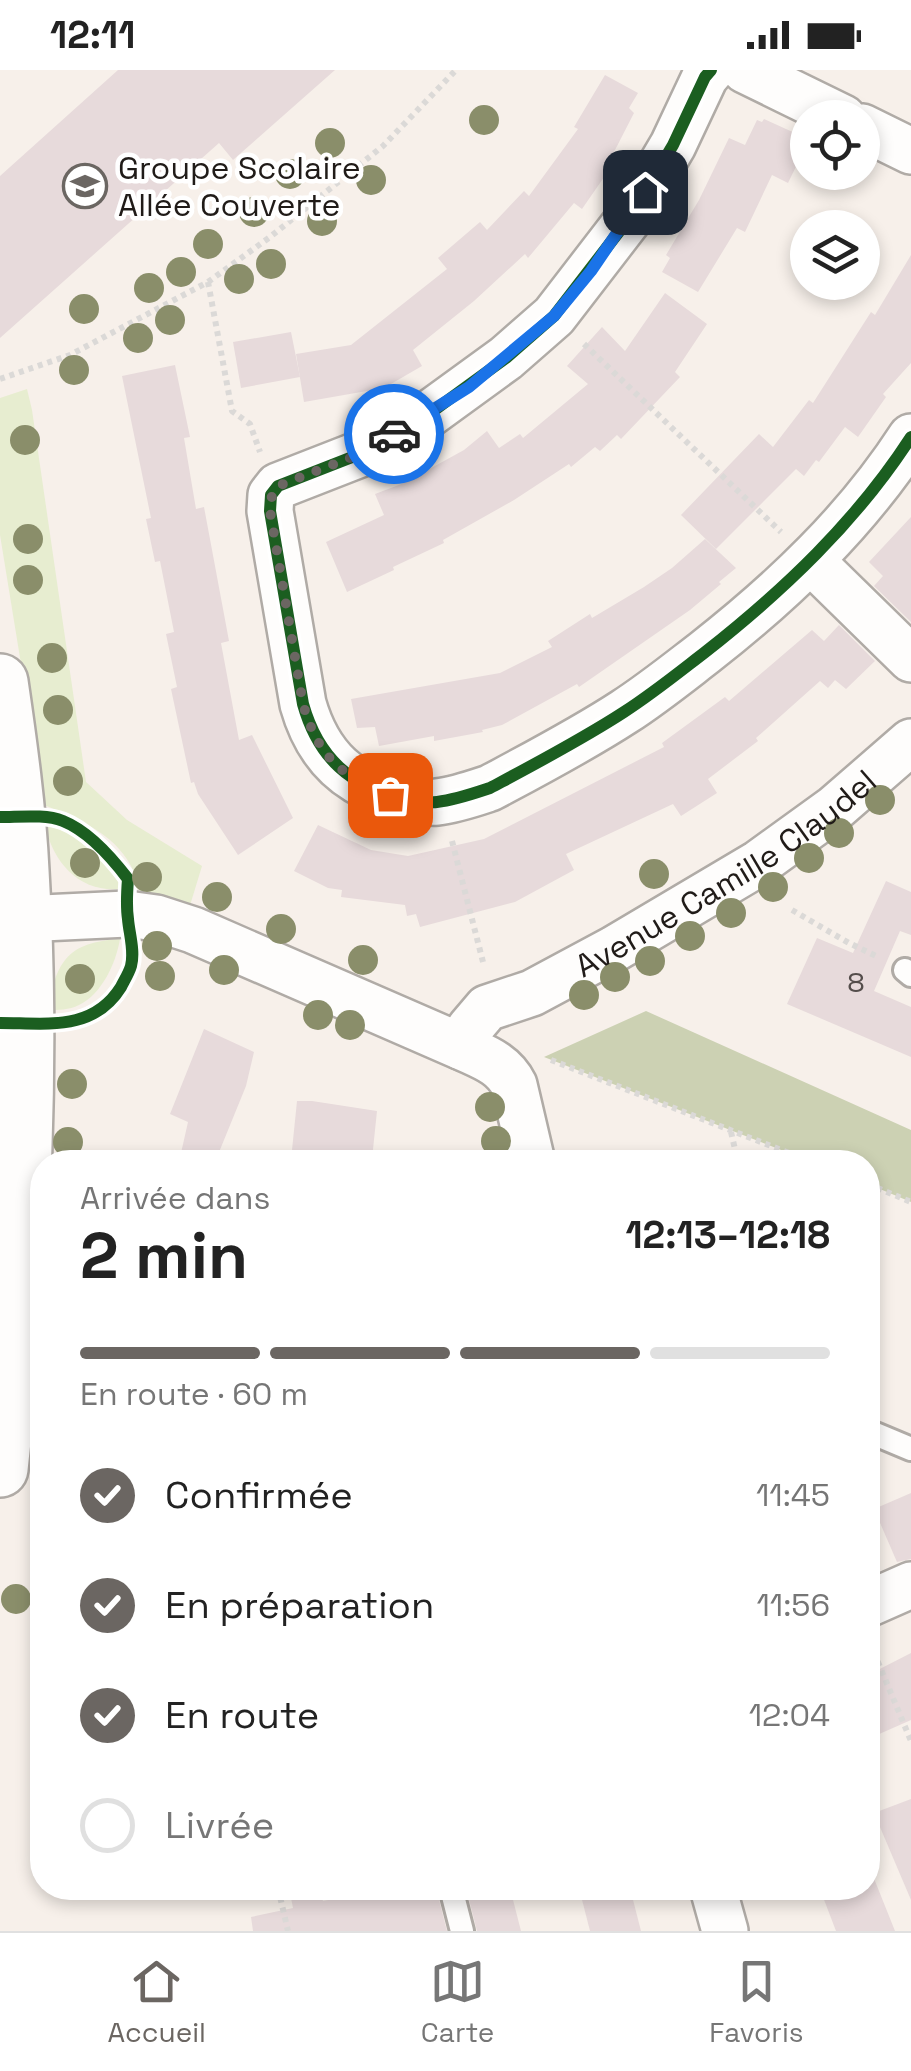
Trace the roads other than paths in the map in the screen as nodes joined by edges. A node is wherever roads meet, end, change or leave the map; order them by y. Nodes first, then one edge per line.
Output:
1 (711, 70) edge
2 (744, 70) edge
3 (805, 100) edge
4 (880, 136) edge
5 (911, 151) edge
6 (911, 436) edge
7 (811, 561) junction
8 (911, 660) edge
9 (0, 682) edge
10 (911, 742) edge
11 (11, 920) edge
12 (519, 996) junction
13 (392, 1017) junction
14 (484, 1060) junction
15 (526, 1150) edge
16 (880, 1436) edge
17 (911, 1449) edge
18 (0, 1469) edge
19 (911, 1585) edge
20 (880, 1599) edge
21 (455, 1900) edge
22 (716, 1900) edge
23 (462, 1931) edge
24 (725, 1931) edge

1 - 7 street
2 - 3 street
4 - 5 street
6 - 7 street
7 - 8 street
9 - 11 main road
10 - 12 street, Avenue Camille Claudel
11 - 13 street
11 - 18 main road
12 - 13 street
12 - 14 street
13 - 14 street
14 - 15 street
16 - 17 lane
19 - 20 street
21 - 23 lane
22 - 24 street

